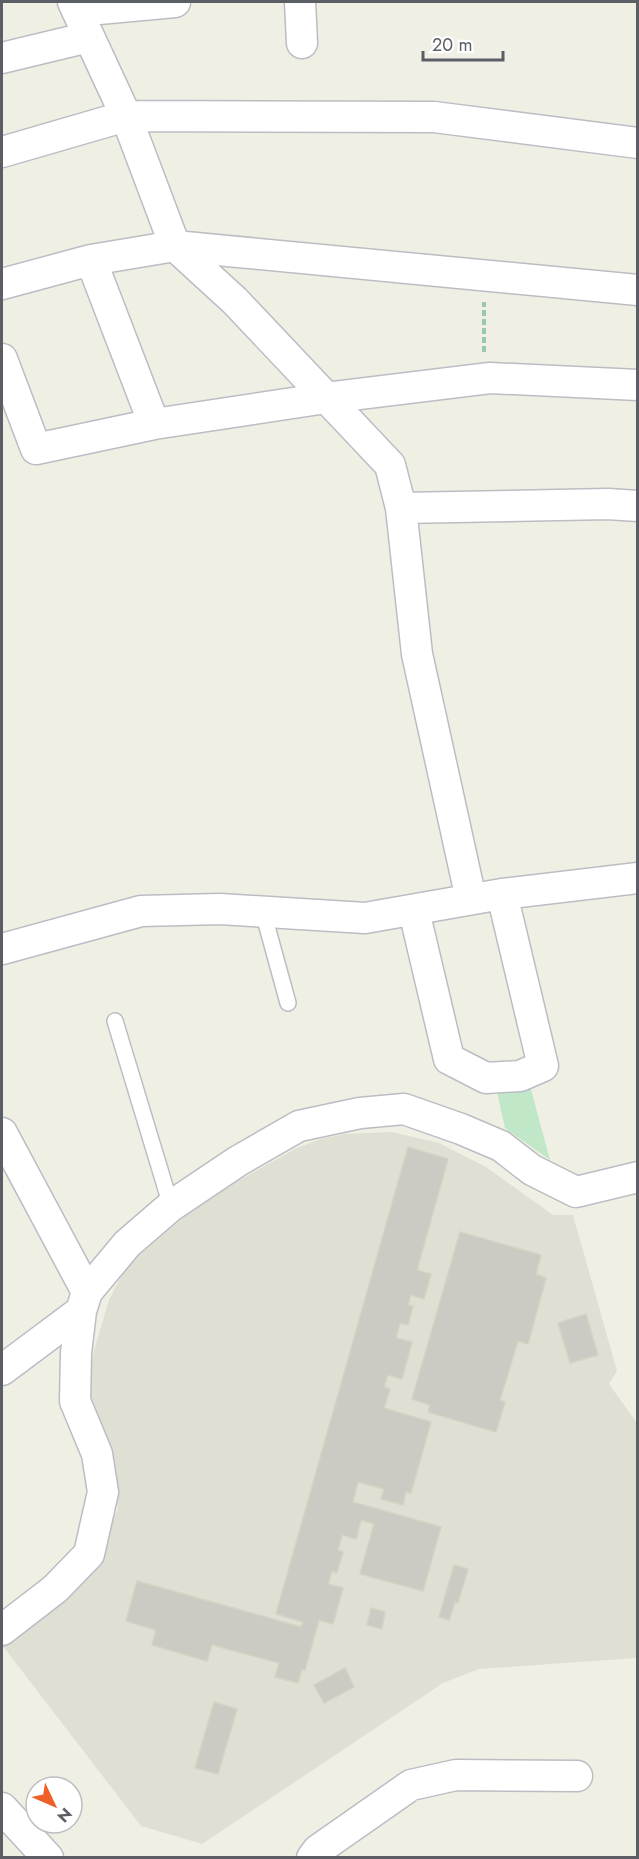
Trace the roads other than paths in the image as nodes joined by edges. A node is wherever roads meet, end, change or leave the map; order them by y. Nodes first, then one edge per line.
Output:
1 (175, 2) edge
2 (300, 2) edge
3 (80, 17) edge
4 (302, 43) dead end
5 (2, 58) edge
6 (126, 116) junction
7 (638, 143) edge
8 (2, 152) edge
9 (175, 246) junction
10 (91, 260) junction
11 (2, 284) edge
12 (638, 290) edge
13 (2, 359) edge
14 (638, 385) edge
15 (326, 398) junction
16 (154, 424) junction
17 (638, 506) edge
18 (401, 508) junction
19 (638, 878) edge
20 (502, 894) junction
21 (471, 899) junction
22 (414, 911) junction
23 (264, 912) junction
24 (2, 949) edge
25 (288, 1003) dead end
26 (115, 1020) dead end
27 (2, 1133) edge
28 (638, 1177) edge
29 (171, 1206) junction
30 (84, 1302) junction
31 (4, 1362) edge
32 (2, 1629) edge
33 (577, 1776) dead end
34 (2, 1808) edge
35 (48, 1857) edge
36 (312, 1857) edge

1 - 3 street
2 - 4 street
3 - 5 street
3 - 6 street
6 - 7 street
6 - 8 street
6 - 9 street
9 - 10 street
9 - 12 street
9 - 15 street
10 - 11 street
10 - 16 street
13 - 16 street
14 - 15 street
15 - 16 street
15 - 18 street
17 - 18 street
18 - 21 street
19 - 20 street
20 - 21 street
20 - 22 street
21 - 22 street
22 - 23 street
23 - 24 street
23 - 25 lane
26 - 29 lane
27 - 30 street
28 - 29 street
29 - 30 street
30 - 31 street
30 - 32 street
33 - 36 street
34 - 35 street

